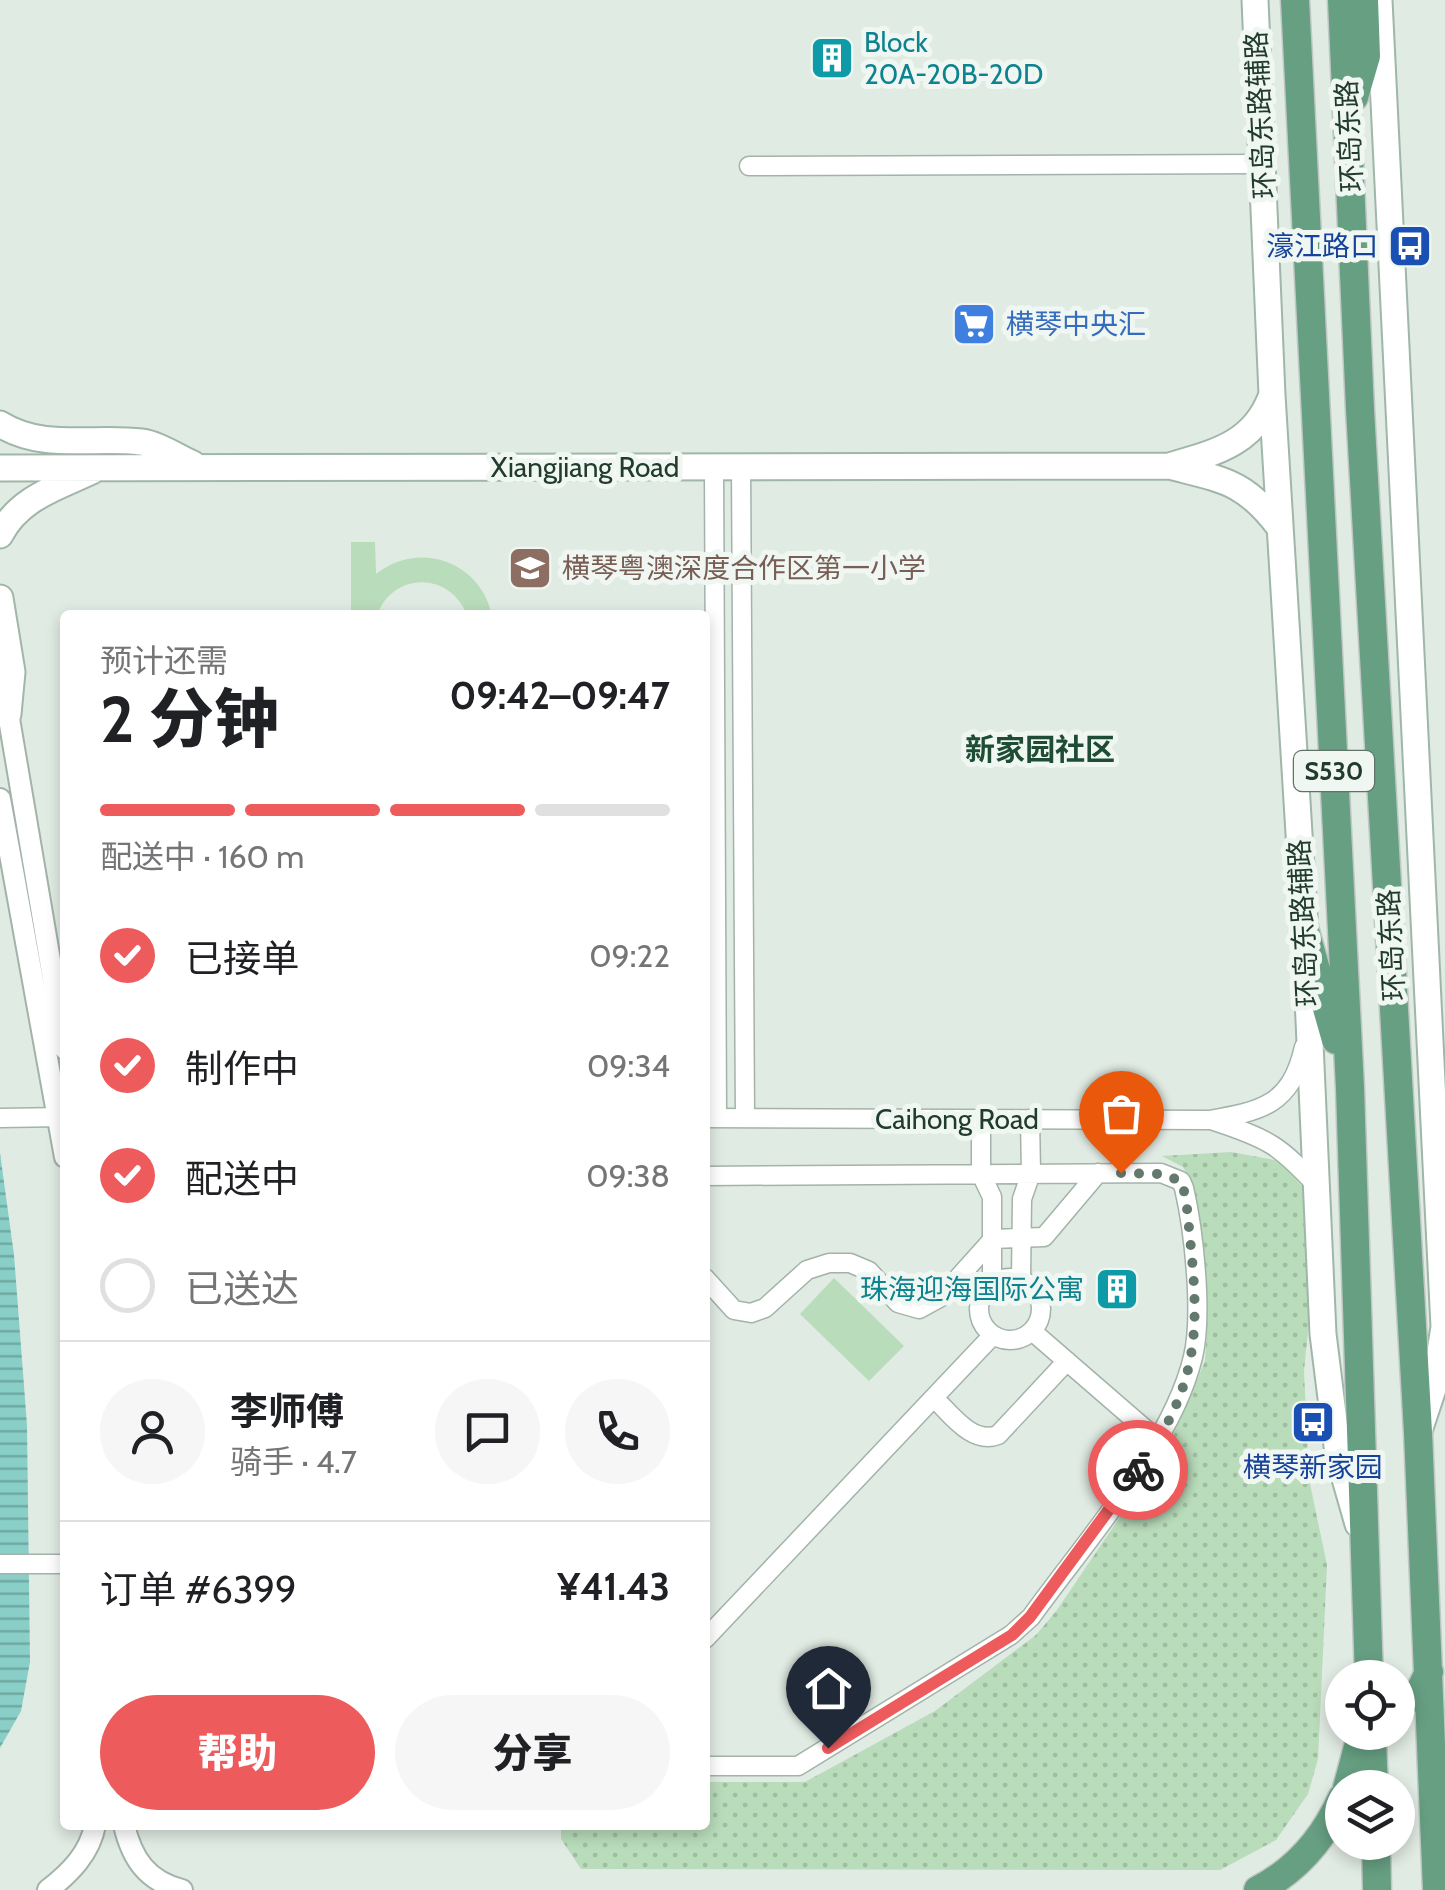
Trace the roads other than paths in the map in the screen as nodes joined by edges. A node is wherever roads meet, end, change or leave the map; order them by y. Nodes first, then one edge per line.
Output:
1 (1255, 0) edge
2 (1294, 0) edge
3 (1342, 0) edge
4 (1364, 0) edge
5 (1379, 0) edge
6 (1348, 118) junction
7 (1262, 164) junction
8 (749, 166) dead end
9 (1272, 395) junction
10 (0, 424) edge
11 (1169, 466) junction
12 (714, 467) junction
13 (741, 467) junction
14 (0, 468) edge
15 (98, 468) junction
16 (202, 468) junction
17 (1280, 528) junction
18 (0, 534) edge
19 (0, 598) edge
20 (0, 663) edge
21 (8, 714) junction
22 (0, 800) edge
23 (1304, 931) junction
24 (60, 1020) edge
25 (1308, 1028) junction
26 (1350, 1088) junction
27 (60, 1102) edge
28 (60, 1117) edge
29 (3, 1118) edge
30 (711, 1118) edge
31 (745, 1118) junction
32 (1030, 1119) junction
33 (980, 1120) junction
34 (1209, 1120) junction
35 (1098, 1173) junction
36 (981, 1174) junction
37 (1031, 1174) junction
38 (710, 1176) edge
39 (1318, 1188) junction
40 (1022, 1238) junction
41 (992, 1239) junction
42 (1021, 1280) junction
43 (710, 1284) edge
44 (992, 1284) junction
45 (1032, 1331) junction
46 (993, 1335) junction
47 (1067, 1361) junction
48 (934, 1398) junction
49 (1418, 1432) junction
50 (1159, 1441) junction
51 (1364, 1543) junction
52 (0, 1564) edge
53 (60, 1564) edge
54 (710, 1635) edge
55 (1369, 1660) edge
56 (1429, 1672) junction
57 (1415, 1697) edge
58 (710, 1766) edge
59 (94, 1830) edge
60 (126, 1830) edge
61 (1325, 1833) edge
62 (1376, 1860) edge
63 (48, 1890) edge
64 (182, 1890) edge
65 (1258, 1890) edge
66 (1377, 1890) edge
67 (1437, 1890) edge

1 - 7 main road, 环岛东路辅路
2 - 26 main road, 环岛东路 / S530
3 - 6 main road, 环岛东路 / S530
4 - 6 main road
5 - 49 main road
6 - 49 main road, 环岛东路 / S530
7 - 8 street
7 - 9 main road, 环岛东路辅路
9 - 11 main road
9 - 17 main road, 环岛东路辅路
10 - 16 main road
11 - 13 main road, Xiangjiang Road
11 - 17 main road
12 - 13 main road, Xiangjiang Road
12 - 16 main road, Xiangjiang Road
12 - 30 street
13 - 31 street
14 - 15 main road, Xiangjiang Road
15 - 16 main road, Xiangjiang Road
15 - 18 main road
17 - 23 main road, 环岛东路辅路
19 - 21 main road
20 - 21 street
21 - 24 street
22 - 27 street
23 - 25 main road, 环岛东路辅路
23 - 26 main road
25 - 34 street
25 - 39 main road, 环岛东路辅路
26 - 51 main road, 环岛东路 / S530
28 - 29 street
30 - 31 street, Caihong Road
31 - 33 street, Caihong Road
32 - 33 street, Caihong Road
32 - 34 street, Caihong Road
32 - 37 street
33 - 36 street
34 - 39 street
35 - 37 street
35 - 40 street
35 - 50 street
36 - 37 street
36 - 38 street
36 - 41 street
37 - 40 street
39 - 51 main road, 环岛东路辅路
40 - 41 street
40 - 42 street
41 - 43 street
41 - 44 street
42 - 44 street
42 - 45 street
44 - 46 street
45 - 46 street
45 - 47 street
46 - 48 street
47 - 48 street
47 - 50 street
48 - 54 street
49 - 56 main road, 环岛东路 / S530
50 - 58 street
51 - 55 main road, 环岛东路 / S530
52 - 53 street
56 - 57 main road
56 - 67 main road, 环岛东路 / S530
59 - 63 street
60 - 64 street
61 - 65 main road
62 - 66 main road

